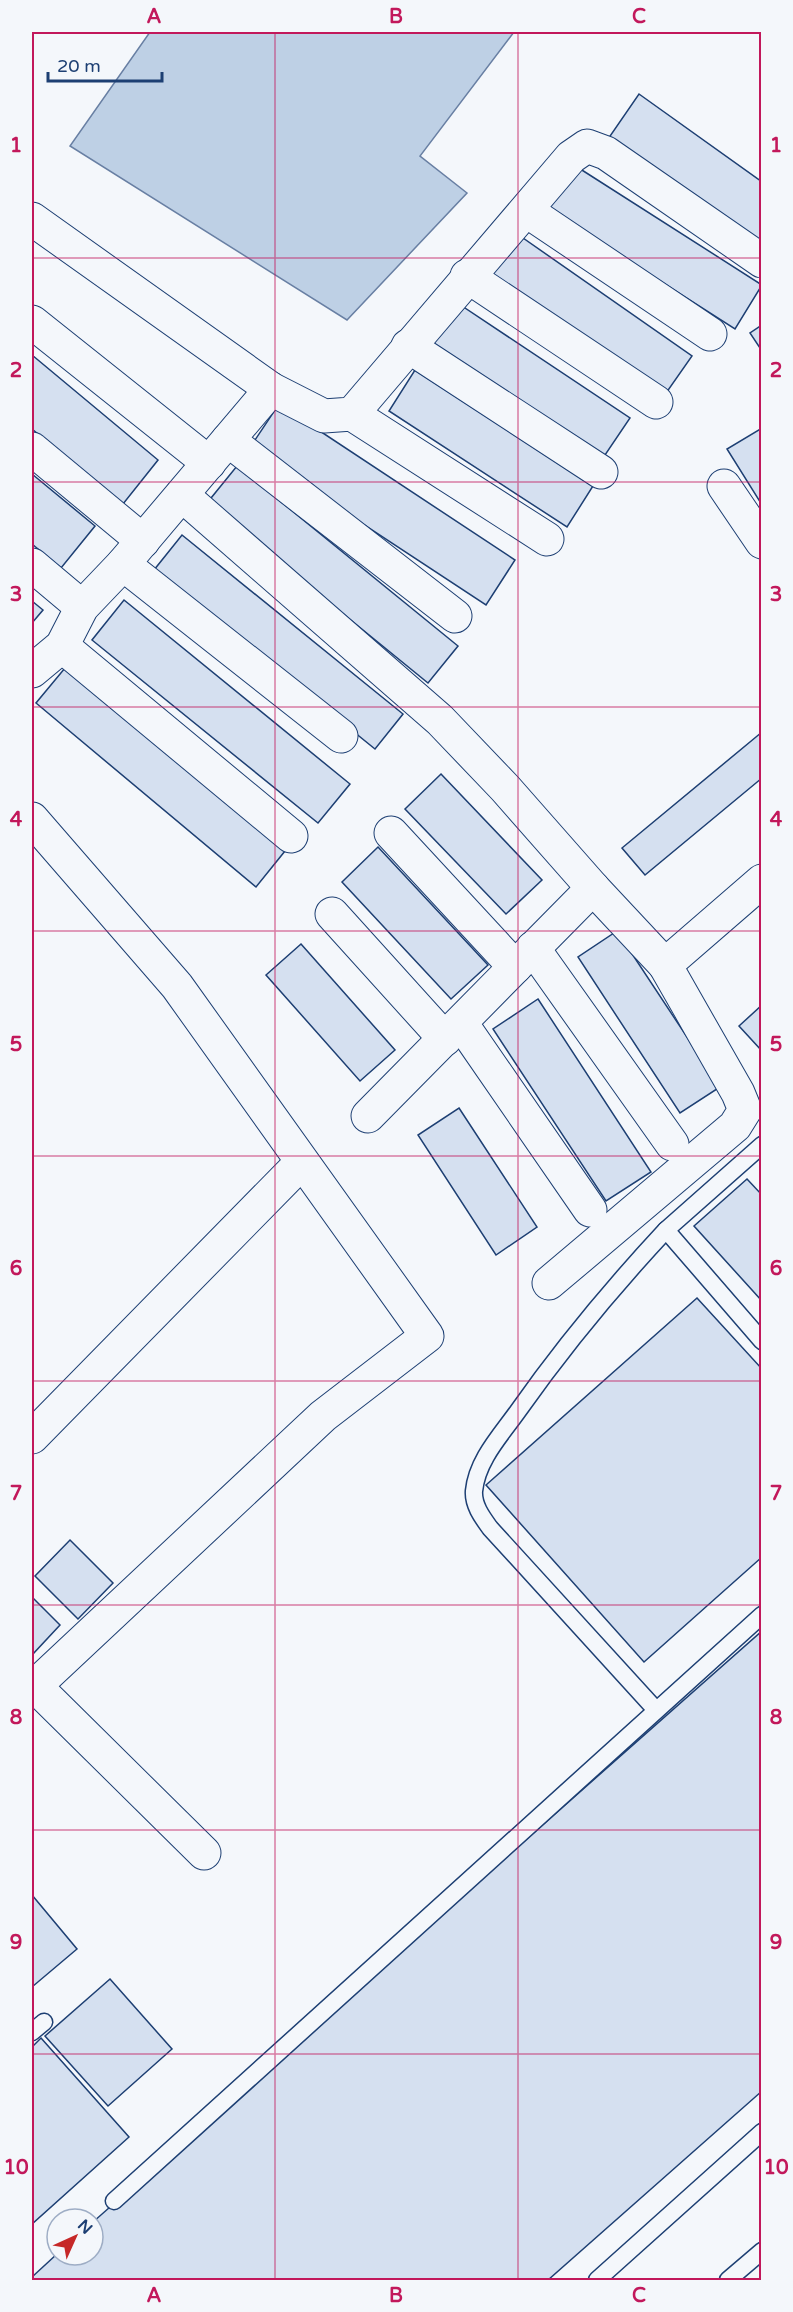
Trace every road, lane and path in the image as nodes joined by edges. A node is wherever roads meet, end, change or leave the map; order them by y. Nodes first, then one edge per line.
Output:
1 (527, 211) junction
2 (32, 219) edge
3 (762, 261) edge
4 (467, 276) junction
5 (32, 322) edge
6 (710, 334) dead end
7 (408, 346) junction
8 (271, 389) junction
9 (656, 402) dead end
10 (352, 414) junction
11 (32, 449) edge
12 (218, 451) junction
13 (601, 472) dead end
14 (724, 486) dead end
15 (182, 495) junction
16 (547, 539) dead end
17 (762, 542) edge
18 (133, 552) junction
19 (32, 565) edge
20 (82, 607) junction
21 (455, 616) dead end
22 (62, 646) junction
23 (32, 671) edge
24 (340, 736) dead end
25 (32, 819) edge
26 (391, 833) dead end
27 (291, 836) dead end
28 (762, 881) edge
29 (593, 888) junction
30 (332, 914) dead end
31 (524, 958) junction
32 (665, 965) junction
33 (453, 1031) junction
34 (368, 1116) dead end
35 (672, 1144) dead end
36 (762, 1145) edge
37 (300, 1162) junction
38 (590, 1210) dead end
39 (666, 1230) junction
40 (549, 1283) dead end
41 (762, 1341) edge
42 (32, 1437) edge
43 (762, 1615) edge
44 (33, 1684) edge
45 (656, 1710) junction
46 (204, 1853) dead end
47 (762, 2132) edge
48 (114, 2201) dead end
49 (762, 2251) edge
50 (597, 2280) edge
51 (728, 2280) edge

1 - 3 street
1 - 4 street
1 - 6 street
2 - 8 street
4 - 7 street
4 - 9 street
5 - 12 street
7 - 10 street
7 - 13 street
8 - 10 street
8 - 12 street
10 - 16 street
11 - 18 street
12 - 15 street
12 - 21 street
14 - 17 street
15 - 18 street
15 - 29 street
18 - 20 street
18 - 24 street
19 - 20 street
20 - 22 street
22 - 23 street
22 - 27 street
25 - 37 street
26 - 31 street
28 - 32 street
29 - 31 street
29 - 32 street
30 - 33 street
31 - 33 street
31 - 35 street
32 - 40 street
33 - 34 street
33 - 38 street
36 - 39 lane
37 - 42 street
37 - 44 street
39 - 41 lane
39 - 45 lane
43 - 45 lane
44 - 46 street
45 - 48 lane
47 - 50 lane
49 - 51 lane

